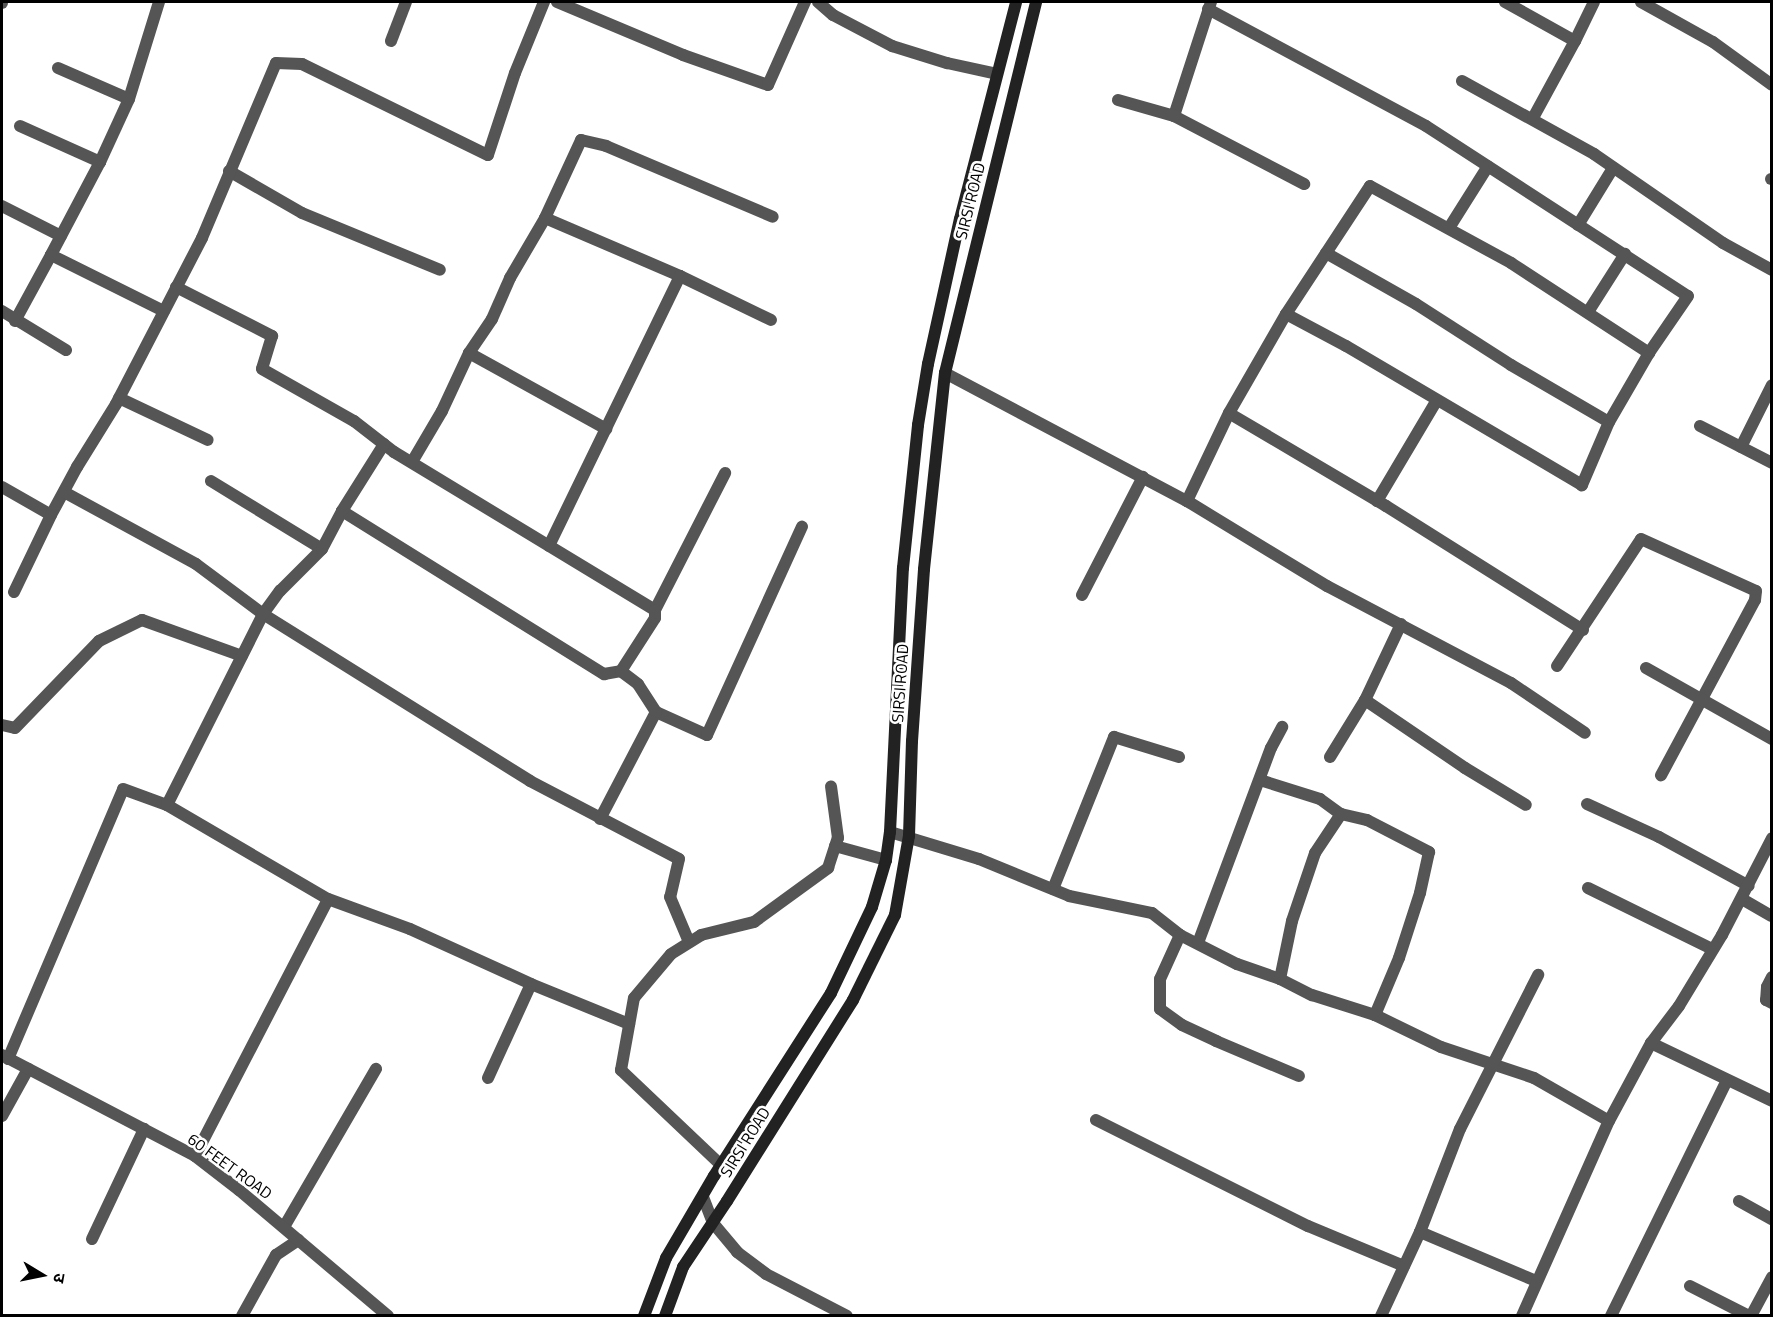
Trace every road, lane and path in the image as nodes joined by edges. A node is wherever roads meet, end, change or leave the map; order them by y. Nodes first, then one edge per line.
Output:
1 (159, 2) edge
2 (406, 2) edge
3 (544, 2) edge
4 (557, 2) edge
5 (805, 2) edge
6 (818, 2) edge
7 (1016, 2) edge
8 (1036, 2) edge
9 (1505, 2) edge
10 (1594, 2) edge
11 (1641, 2) edge
12 (1209, 5) edge
13 (1575, 40) junction
14 (391, 41) dead end
15 (58, 68) dead end
16 (997, 74) junction
17 (1462, 81) dead end
18 (1772, 85) edge
19 (129, 99) junction
20 (1118, 100) dead end
21 (1174, 116) junction
22 (1533, 118) junction
23 (20, 126) dead end
24 (100, 162) junction
25 (1488, 166) junction
26 (1613, 168) junction
27 (230, 171) junction
28 (1304, 184) dead end
29 (2, 207) edge
30 (773, 217) dead end
31 (545, 218) junction
32 (1578, 225) junction
33 (1449, 228) junction
34 (61, 236) junction
35 (1326, 253) junction
36 (1625, 254) junction
37 (51, 255) junction
38 (440, 270) dead end
39 (1772, 270) edge
40 (680, 276) junction
41 (177, 287) junction
42 (2, 310) edge
43 (164, 311) junction
44 (1588, 312) junction
45 (1286, 315) junction
46 (771, 320) dead end
47 (15, 321) junction
48 (66, 350) dead end
49 (1648, 353) junction
50 (469, 354) junction
51 (945, 373) junction
52 (1772, 385) edge
53 (119, 398) junction
54 (1437, 400) junction
55 (1767, 404) edge
56 (1229, 413) junction
57 (1609, 422) junction
58 (1700, 426) dead end
59 (606, 429) junction
60 (208, 440) dead end
61 (384, 444) junction
62 (1741, 447) junction
63 (412, 462) junction
64 (1772, 463) edge
65 (725, 473) dead end
66 (1143, 477) junction
67 (211, 481) dead end
68 (2, 488) edge
69 (64, 492) junction
70 (1187, 501) junction
71 (1377, 501) junction
72 (342, 511) junction
73 (51, 515) junction
74 (802, 527) dead end
75 (549, 546) junction
76 (322, 549) junction
77 (14, 592) dead end
78 (1083, 595) dead end
79 (656, 610) junction
80 (263, 614) junction
81 (1401, 624) junction
82 (1583, 630) junction
83 (242, 656) junction
84 (1557, 666) dead end
85 (1646, 668) dead end
86 (621, 671) junction
87 (1365, 700) junction
88 (1702, 700) junction
89 (657, 712) junction
90 (2, 724) edge
91 (1282, 727) dead end
92 (1585, 733) dead end
93 (1772, 739) edge
94 (1179, 757) dead end
95 (1330, 757) dead end
96 (1661, 775) dead end
97 (1260, 780) junction
98 (831, 786) dead end
99 (1587, 804) dead end
100 (167, 805) junction
101 (1526, 805) dead end
102 (1341, 814) junction
103 (600, 819) junction
104 (890, 832) junction
105 (909, 836) junction
106 (1772, 838) edge
107 (835, 846) junction
108 (886, 860) junction
109 (1749, 886) junction
110 (1588, 888) dead end
111 (1053, 889) junction
112 (328, 899) junction
113 (1742, 900) junction
114 (1772, 916) edge
115 (1180, 935) junction
116 (689, 942) junction
117 (1198, 943) junction
118 (1712, 949) junction
119 (1538, 975) dead end
120 (1772, 977) edge
121 (1280, 979) junction
122 (531, 984) junction
123 (1772, 1003) edge
124 (1376, 1016) junction
125 (629, 1024) junction
126 (1651, 1043) junction
127 (5, 1057) edge
128 (1494, 1063) junction
129 (28, 1069) junction
130 (376, 1069) dead end
131 (1299, 1076) dead end
132 (488, 1078) dead end
133 (1726, 1080) junction
134 (1772, 1101) edge
135 (2, 1116) edge
136 (1096, 1120) dead end
137 (1610, 1121) junction
138 (144, 1129) junction
139 (195, 1156) junction
140 (721, 1165) junction
141 (703, 1197) junction
142 (1739, 1201) dead end
143 (1772, 1218) edge
144 (713, 1223) junction
145 (284, 1227) junction
146 (1420, 1232) junction
147 (92, 1239) dead end
148 (298, 1240) junction
149 (1404, 1266) junction
150 (1772, 1277) edge
151 (1536, 1281) junction
152 (1690, 1286) dead end
153 (1523, 1313) edge
154 (242, 1316) edge
155 (388, 1316) edge
156 (644, 1316) edge
157 (665, 1316) edge
158 (847, 1316) edge
159 (1381, 1316) edge
160 (1537, 1316) edge
161 (1611, 1316) edge
162 (1750, 1316) edge

1 - 19 street
2 - 14 street
3 - 27 street
4 - 5 street
6 - 16 street
7 - 16 main road, SIRSI ROAD
8 - 51 main road, SIRSI ROAD
9 - 13 street
10 - 13 street
11 - 18 street
12 - 21 street
12 - 25 street
13 - 22 street
15 - 19 street
16 - 104 main road, SIRSI ROAD
17 - 22 street
19 - 24 street
20 - 21 street
21 - 28 street
22 - 26 street
23 - 24 street
24 - 34 street
25 - 32 street
25 - 33 street
26 - 32 street
26 - 39 street
27 - 38 street
27 - 41 street
29 - 34 street
30 - 31 street
31 - 40 street
31 - 50 street
32 - 36 street
33 - 35 street
33 - 44 street
34 - 37 street
35 - 45 street
35 - 57 street
36 - 44 street
36 - 49 street
37 - 43 street
37 - 47 street
40 - 46 street
40 - 59 street
41 - 43 street
41 - 61 street
42 - 47 street
43 - 53 street
44 - 49 street
45 - 54 street
45 - 56 street
47 - 48 street
49 - 57 street
50 - 59 street
50 - 63 street
51 - 66 street
51 - 105 main road, SIRSI ROAD
52 - 55 street
53 - 60 street
53 - 69 street
54 - 57 street
54 - 71 street
55 - 62 street
56 - 70 street
56 - 71 street
58 - 62 street
59 - 75 street
61 - 63 street
61 - 72 street
62 - 64 street
63 - 75 street
65 - 79 street
66 - 70 street
66 - 78 street
67 - 76 street
68 - 73 street
69 - 73 street
69 - 80 street
70 - 81 street
71 - 82 street
72 - 76 street
72 - 86 street
73 - 77 street
74 - 89 street
75 - 79 street
76 - 80 street
79 - 86 street
80 - 83 street
80 - 103 street
81 - 87 street
81 - 92 street
82 - 84 street
82 - 88 street
83 - 90 street
83 - 100 street
85 - 88 street
86 - 89 street
87 - 95 street
87 - 101 street
88 - 93 street
88 - 96 street
89 - 103 street
91 - 97 street
94 - 111 street
97 - 102 street
97 - 117 street
98 - 107 street
99 - 109 street
100 - 112 street
100 - 127 street
102 - 121 street
102 - 124 street
103 - 116 street
104 - 105 street
104 - 108 main road, SIRSI ROAD
105 - 111 street
105 - 144 main road, SIRSI ROAD
106 - 109 street
107 - 108 street
107 - 116 street
108 - 140 main road, SIRSI ROAD
109 - 113 street
110 - 118 street
111 - 115 street
112 - 122 street
112 - 139 street
113 - 114 street
113 - 118 street
115 - 117 street
115 - 131 street
116 - 125 street
117 - 121 street
118 - 126 street
119 - 128 street
120 - 123 street
121 - 124 street
122 - 125 street
122 - 132 street
124 - 128 street
125 - 140 street
126 - 133 street
126 - 137 street
127 - 129 street, 60 FEET ROAD
128 - 137 street
128 - 146 street
129 - 135 street
129 - 138 street, 60 FEET ROAD
130 - 145 street
133 - 134 street
133 - 161 street
136 - 149 street
137 - 151 street
138 - 139 street, 60 FEET ROAD
138 - 147 street
139 - 145 street, 60 FEET ROAD
140 - 141 main road, SIRSI ROAD
141 - 144 street
141 - 156 main road, SIRSI ROAD
142 - 143 street
144 - 157 main road, SIRSI ROAD
144 - 158 street
145 - 148 street, 60 FEET ROAD
146 - 149 street
146 - 151 street
148 - 154 street
148 - 155 street, 60 FEET ROAD
149 - 159 street
150 - 162 street
151 - 153 street
152 - 162 street
153 - 160 street

